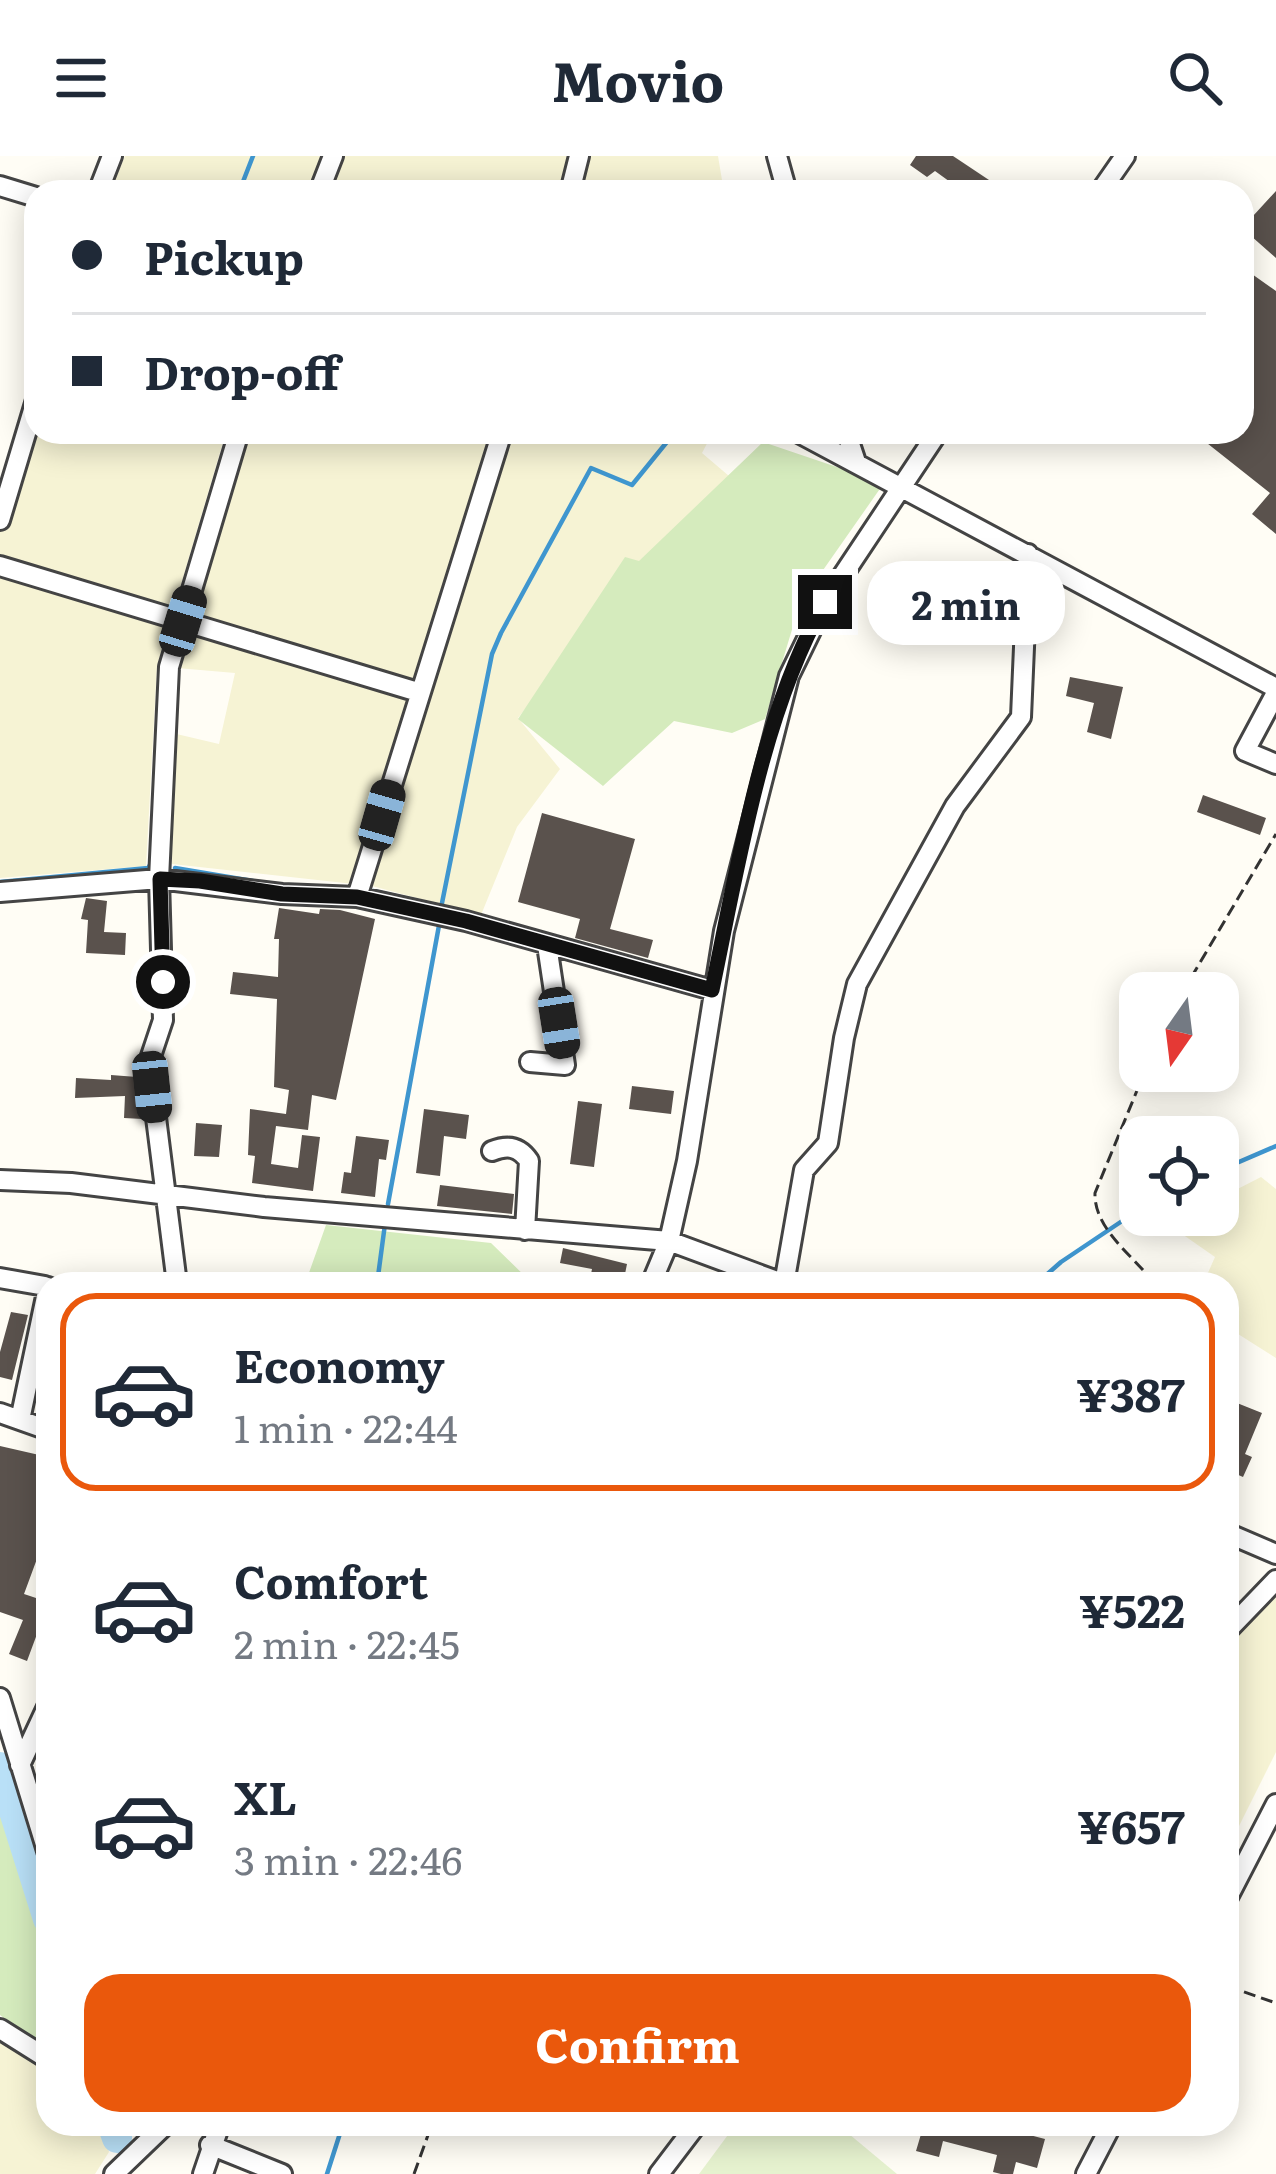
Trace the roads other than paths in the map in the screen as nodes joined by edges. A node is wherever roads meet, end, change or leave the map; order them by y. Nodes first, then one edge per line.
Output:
1 (24, 440) edge
2 (235, 444) edge
3 (498, 444) edge
4 (821, 444) edge
5 (851, 444) edge
6 (930, 444) edge
7 (856, 462) junction
8 (901, 485) junction
9 (0, 520) edge
10 (1028, 554) junction
11 (0, 566) edge
12 (183, 621) junction
13 (1276, 690) edge
14 (418, 692) junction
15 (1276, 764) edge
16 (160, 879) junction
17 (0, 892) edge
18 (357, 897) junction
19 (547, 945) junction
20 (712, 990) junction
21 (530, 1062) dead end
22 (492, 1150) dead end
23 (0, 1180) edge
24 (164, 1192) junction
25 (525, 1230) junction
26 (669, 1241) junction
27 (175, 1272) edge
28 (656, 1272) edge
29 (753, 1272) edge
30 (787, 1272) edge
31 (0, 1278) edge
32 (36, 1285) edge
33 (36, 1325) edge
34 (10, 1416) edge
35 (1239, 1538) edge
36 (1276, 1554) edge
37 (1276, 1580) edge
38 (1239, 1619) edge
39 (0, 1698) edge
40 (36, 1731) edge
41 (20, 1766) junction
42 (1276, 1804) edge
43 (36, 1816) edge
44 (1239, 1876) edge
45 (0, 2029) edge
46 (36, 2052) edge
47 (136, 2136) edge
48 (152, 2136) edge
49 (214, 2136) edge
50 (688, 2136) edge
51 (1106, 2136) edge
52 (210, 2145) junction
53 (140, 2146) junction
54 (114, 2174) edge
55 (203, 2174) edge
56 (282, 2174) edge
57 (659, 2174) edge
58 (1086, 2174) edge

1 - 9 street
2 - 12 street
3 - 14 street
4 - 7 street
5 - 7 street
6 - 8 street
7 - 8 street
8 - 10 street
8 - 20 street
10 - 13 street
10 - 30 street
11 - 12 street
12 - 14 street
12 - 16 street
13 - 15 street
14 - 18 street
16 - 17 street
16 - 18 street
16 - 24 street
18 - 19 street
19 - 20 street
19 - 21 street
20 - 26 street
22 - 25 street
23 - 24 street
24 - 25 street
24 - 27 street
25 - 26 street
26 - 28 street
26 - 29 street
31 - 32 street
33 - 34 street
35 - 36 street
37 - 38 street
39 - 41 street
40 - 41 street
41 - 43 street
42 - 44 street
45 - 46 street
47 - 53 street
48 - 53 street
49 - 52 street
50 - 57 street
51 - 58 street
52 - 55 street
52 - 56 street
53 - 54 street

